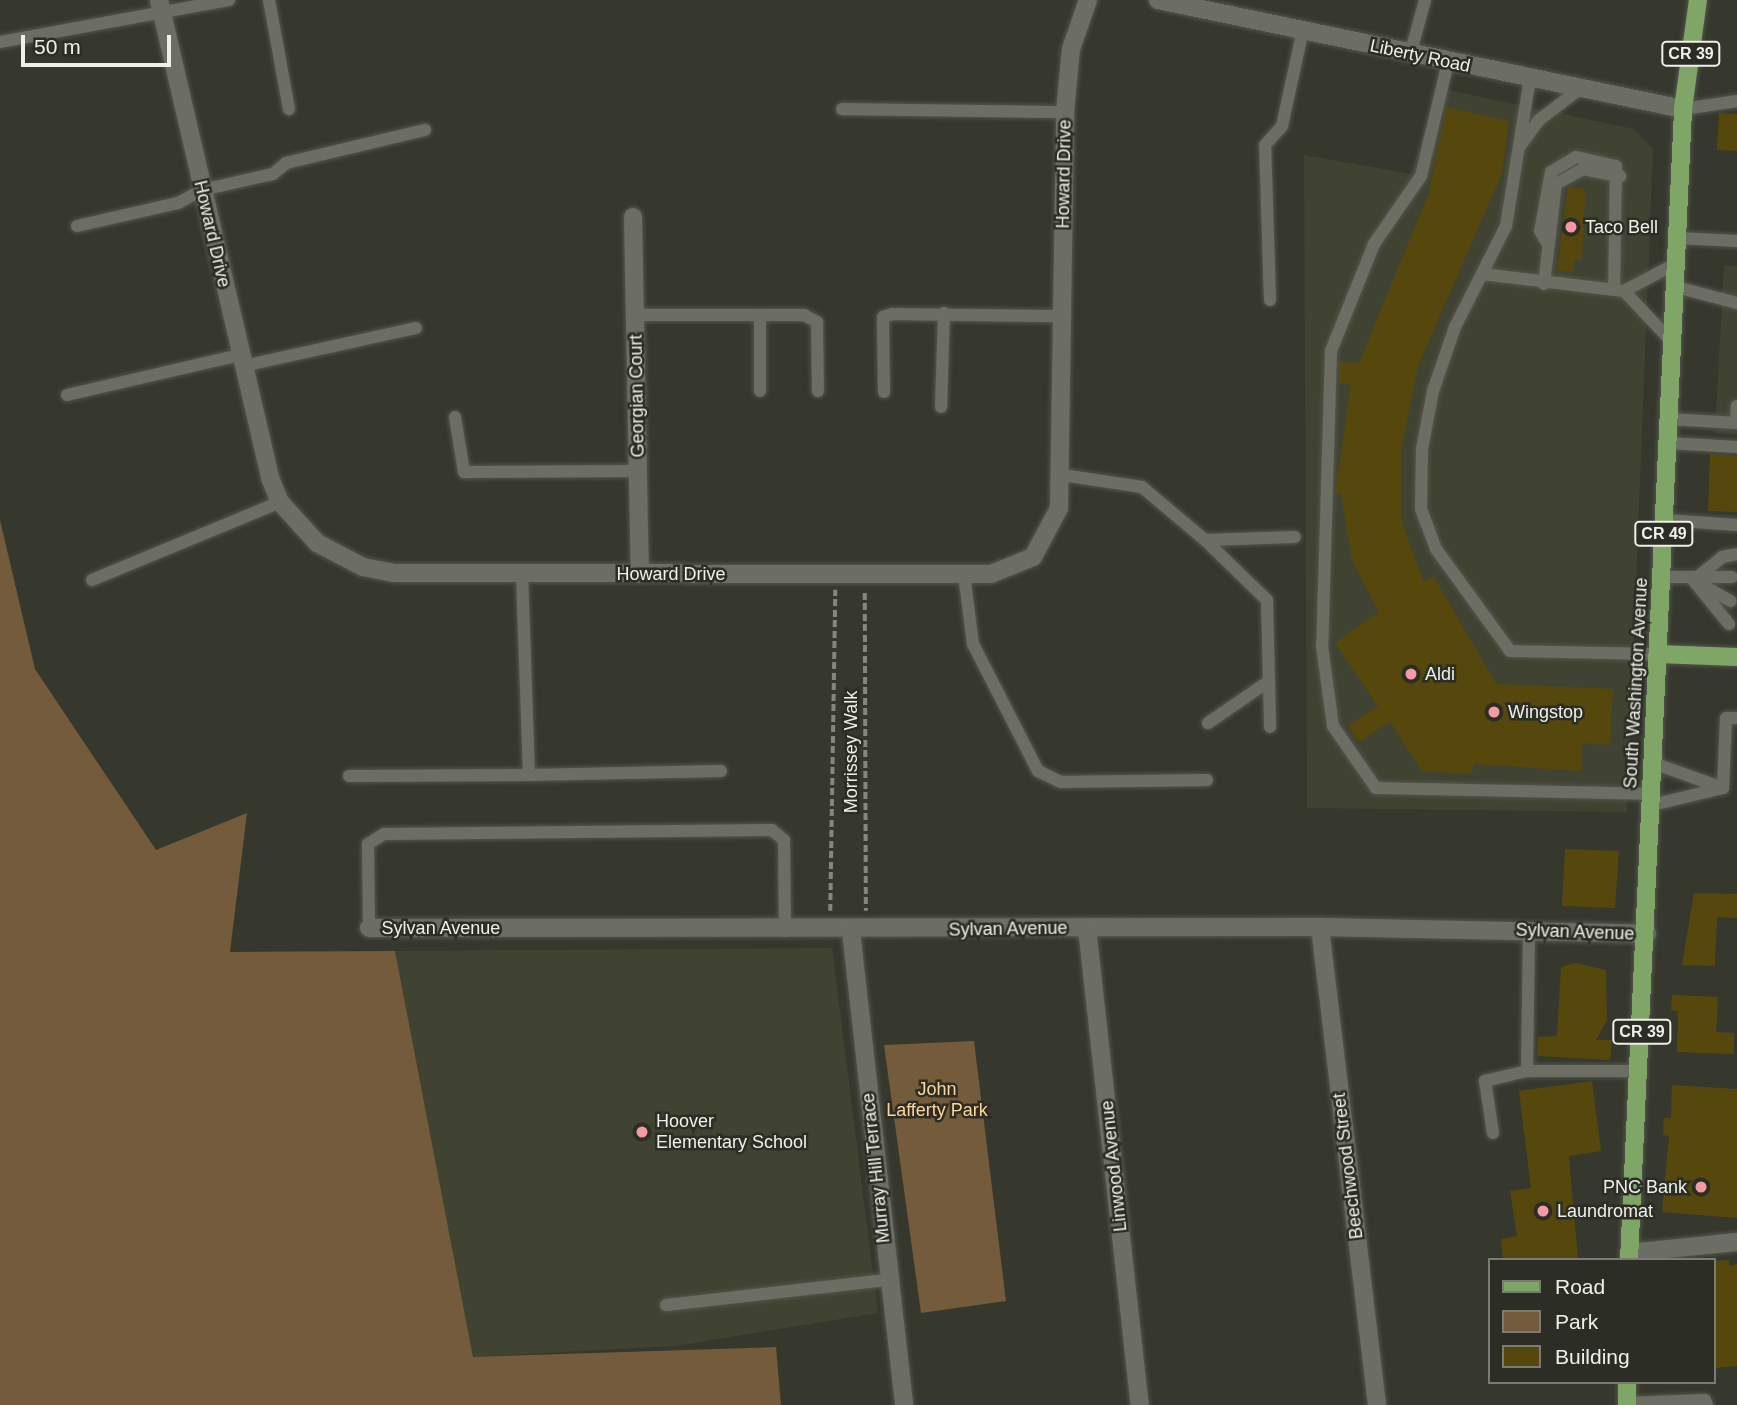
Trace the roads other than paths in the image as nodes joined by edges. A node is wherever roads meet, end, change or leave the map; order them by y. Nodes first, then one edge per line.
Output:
1 (229, 0) edge
2 (269, 0) edge
3 (1088, 0) edge
4 (1158, 0) edge
5 (1425, 0) edge
6 (1698, 0) edge
7 (161, 7) edge
8 (1303, 30) junction
9 (0, 42) edge
10 (1410, 55) junction
11 (1448, 62) junction
12 (1530, 78) junction
13 (1581, 88) junction
14 (1737, 101) edge
15 (289, 109) dead end
16 (842, 109) dead end
17 (1683, 109) junction
18 (1065, 112) junction
19 (425, 130) dead end
20 (1520, 146) junction
21 (202, 190) junction
22 (633, 218) dead end
23 (76, 226) dead end
24 (1678, 238) junction
25 (1737, 242) edge
26 (1677, 263) junction
27 (1482, 274) junction
28 (1544, 284) junction
29 (1676, 286) junction
30 (1619, 290) junction
31 (1270, 300) dead end
32 (1737, 303) edge
33 (944, 313) junction
34 (635, 314) junction
35 (760, 315) junction
36 (1062, 316) junction
37 (416, 328) dead end
38 (1673, 343) junction
39 (242, 361) junction
40 (760, 391) dead end
41 (818, 391) dead end
42 (884, 392) dead end
43 (67, 395) dead end
44 (1737, 406) edge
45 (942, 407) dead end
46 (455, 417) dead end
47 (1670, 419) junction
48 (1736, 423) edge
49 (1668, 443) junction
50 (1737, 446) edge
51 (638, 471) junction
52 (1062, 475) junction
53 (279, 502) junction
54 (1665, 520) junction
55 (1737, 525) edge
56 (1295, 537) dead end
57 (1205, 540) junction
58 (1737, 554) edge
59 (522, 573) junction
60 (640, 574) junction
61 (964, 574) junction
62 (1662, 577) junction
63 (1732, 577) dead end
64 (92, 580) dead end
65 (1693, 580) junction
66 (1731, 601) dead end
67 (1730, 624) dead end
68 (1658, 654) junction
69 (1737, 657) edge
70 (1269, 681) junction
71 (1737, 718) edge
72 (1209, 723) dead end
73 (1270, 727) dead end
74 (1653, 763) junction
75 (721, 771) dead end
76 (528, 775) junction
77 (349, 776) dead end
78 (1207, 780) dead end
79 (1723, 788) junction
80 (1652, 799) junction
81 (1320, 927) junction
82 (369, 928) joint
83 (1087, 928) junction
84 (1529, 930) junction
85 (785, 931) junction
86 (859, 931) junction
87 (1647, 934) junction
88 (1527, 1071) junction
89 (1640, 1071) junction
90 (1493, 1133) dead end
91 (1737, 1242) edge
92 (1629, 1256) edge
93 (887, 1280) junction
94 (666, 1305) dead end
95 (1627, 1384) edge
96 (1626, 1404) edge
97 (904, 1405) edge
98 (1140, 1405) edge
99 (1377, 1405) edge
100 (1707, 1405) edge

1 - 7 lane
2 - 15 lane
3 - 18 street, Howard Drive
4 - 8 street, Liberty Road
5 - 10 lane
6 - 17 main road, CR 39
7 - 9 lane
7 - 21 street, Howard Drive
8 - 10 street, Liberty Road
8 - 31 lane
10 - 11 street, Liberty Road
11 - 12 street, Liberty Road
11 - 80 lane
12 - 13 street, Liberty Road
12 - 20 lane
13 - 17 street, Liberty Road
13 - 20 lane
14 - 17 lane
16 - 18 lane
17 - 24 main road, South Washington Avenue / CR 49
18 - 36 street, Howard Drive
19 - 21 lane
20 - 27 lane
21 - 23 lane
21 - 39 street, Howard Drive
22 - 34 street, Georgian Court
24 - 25 lane
24 - 26 main road, South Washington Avenue / CR 49
26 - 29 main road, South Washington Avenue / CR 49
26 - 30 lane
27 - 28 lane
27 - 68 lane
28 - 30 lane
28 - 30 lane
29 - 32 lane
29 - 38 main road, South Washington Avenue / CR 49
30 - 38 lane
33 - 36 lane
33 - 42 lane
33 - 45 lane
34 - 35 lane
34 - 51 street, Georgian Court
35 - 40 lane
35 - 41 lane
36 - 52 street, Howard Drive
37 - 39 lane
38 - 47 main road, South Washington Avenue / CR 49
39 - 43 lane
39 - 53 street, Howard Drive
44 - 48 lane
46 - 51 lane
47 - 48 lane
47 - 49 main road, South Washington Avenue / CR 49
49 - 50 lane
49 - 54 main road, South Washington Avenue / CR 49
51 - 60 street, Georgian Court
52 - 57 lane
52 - 61 street, Howard Drive
53 - 59 street, Howard Drive
53 - 64 lane
54 - 55 lane
54 - 62 main road, South Washington Avenue / CR 49
56 - 57 lane
57 - 70 lane
58 - 65 lane
59 - 60 street, Howard Drive
59 - 76 lane
60 - 61 street, Howard Drive
61 - 78 lane
62 - 65 lane
62 - 68 main road, South Washington Avenue / CR 49
63 - 65 lane
65 - 66 lane
65 - 67 lane
68 - 69 main road
68 - 74 main road, South Washington Avenue / CR 39
70 - 72 lane
70 - 73 lane
71 - 79 lane
74 - 79 lane
74 - 80 main road, South Washington Avenue / CR 39
75 - 76 lane
76 - 77 lane
79 - 80 lane
80 - 87 main road, South Washington Avenue / CR 39
81 - 83 street, Sylvan Avenue
81 - 84 street, Sylvan Avenue
81 - 99 street, Beechwood Street
82 - 85 street, Sylvan Avenue
82 - 85 lane
83 - 86 street, Sylvan Avenue
83 - 98 street, Linwood Avenue
84 - 87 street, Sylvan Avenue
84 - 88 lane
85 - 86 street, Sylvan Avenue
86 - 93 street, Murray Hill Terrace
87 - 89 main road, South Washington Avenue / CR 39
88 - 89 lane
88 - 90 lane
89 - 92 main road, South Washington Avenue / CR 39
91 - 92 street
93 - 94 lane
93 - 97 street, Murray Hill Terrace
95 - 96 main road
96 - 100 lane

